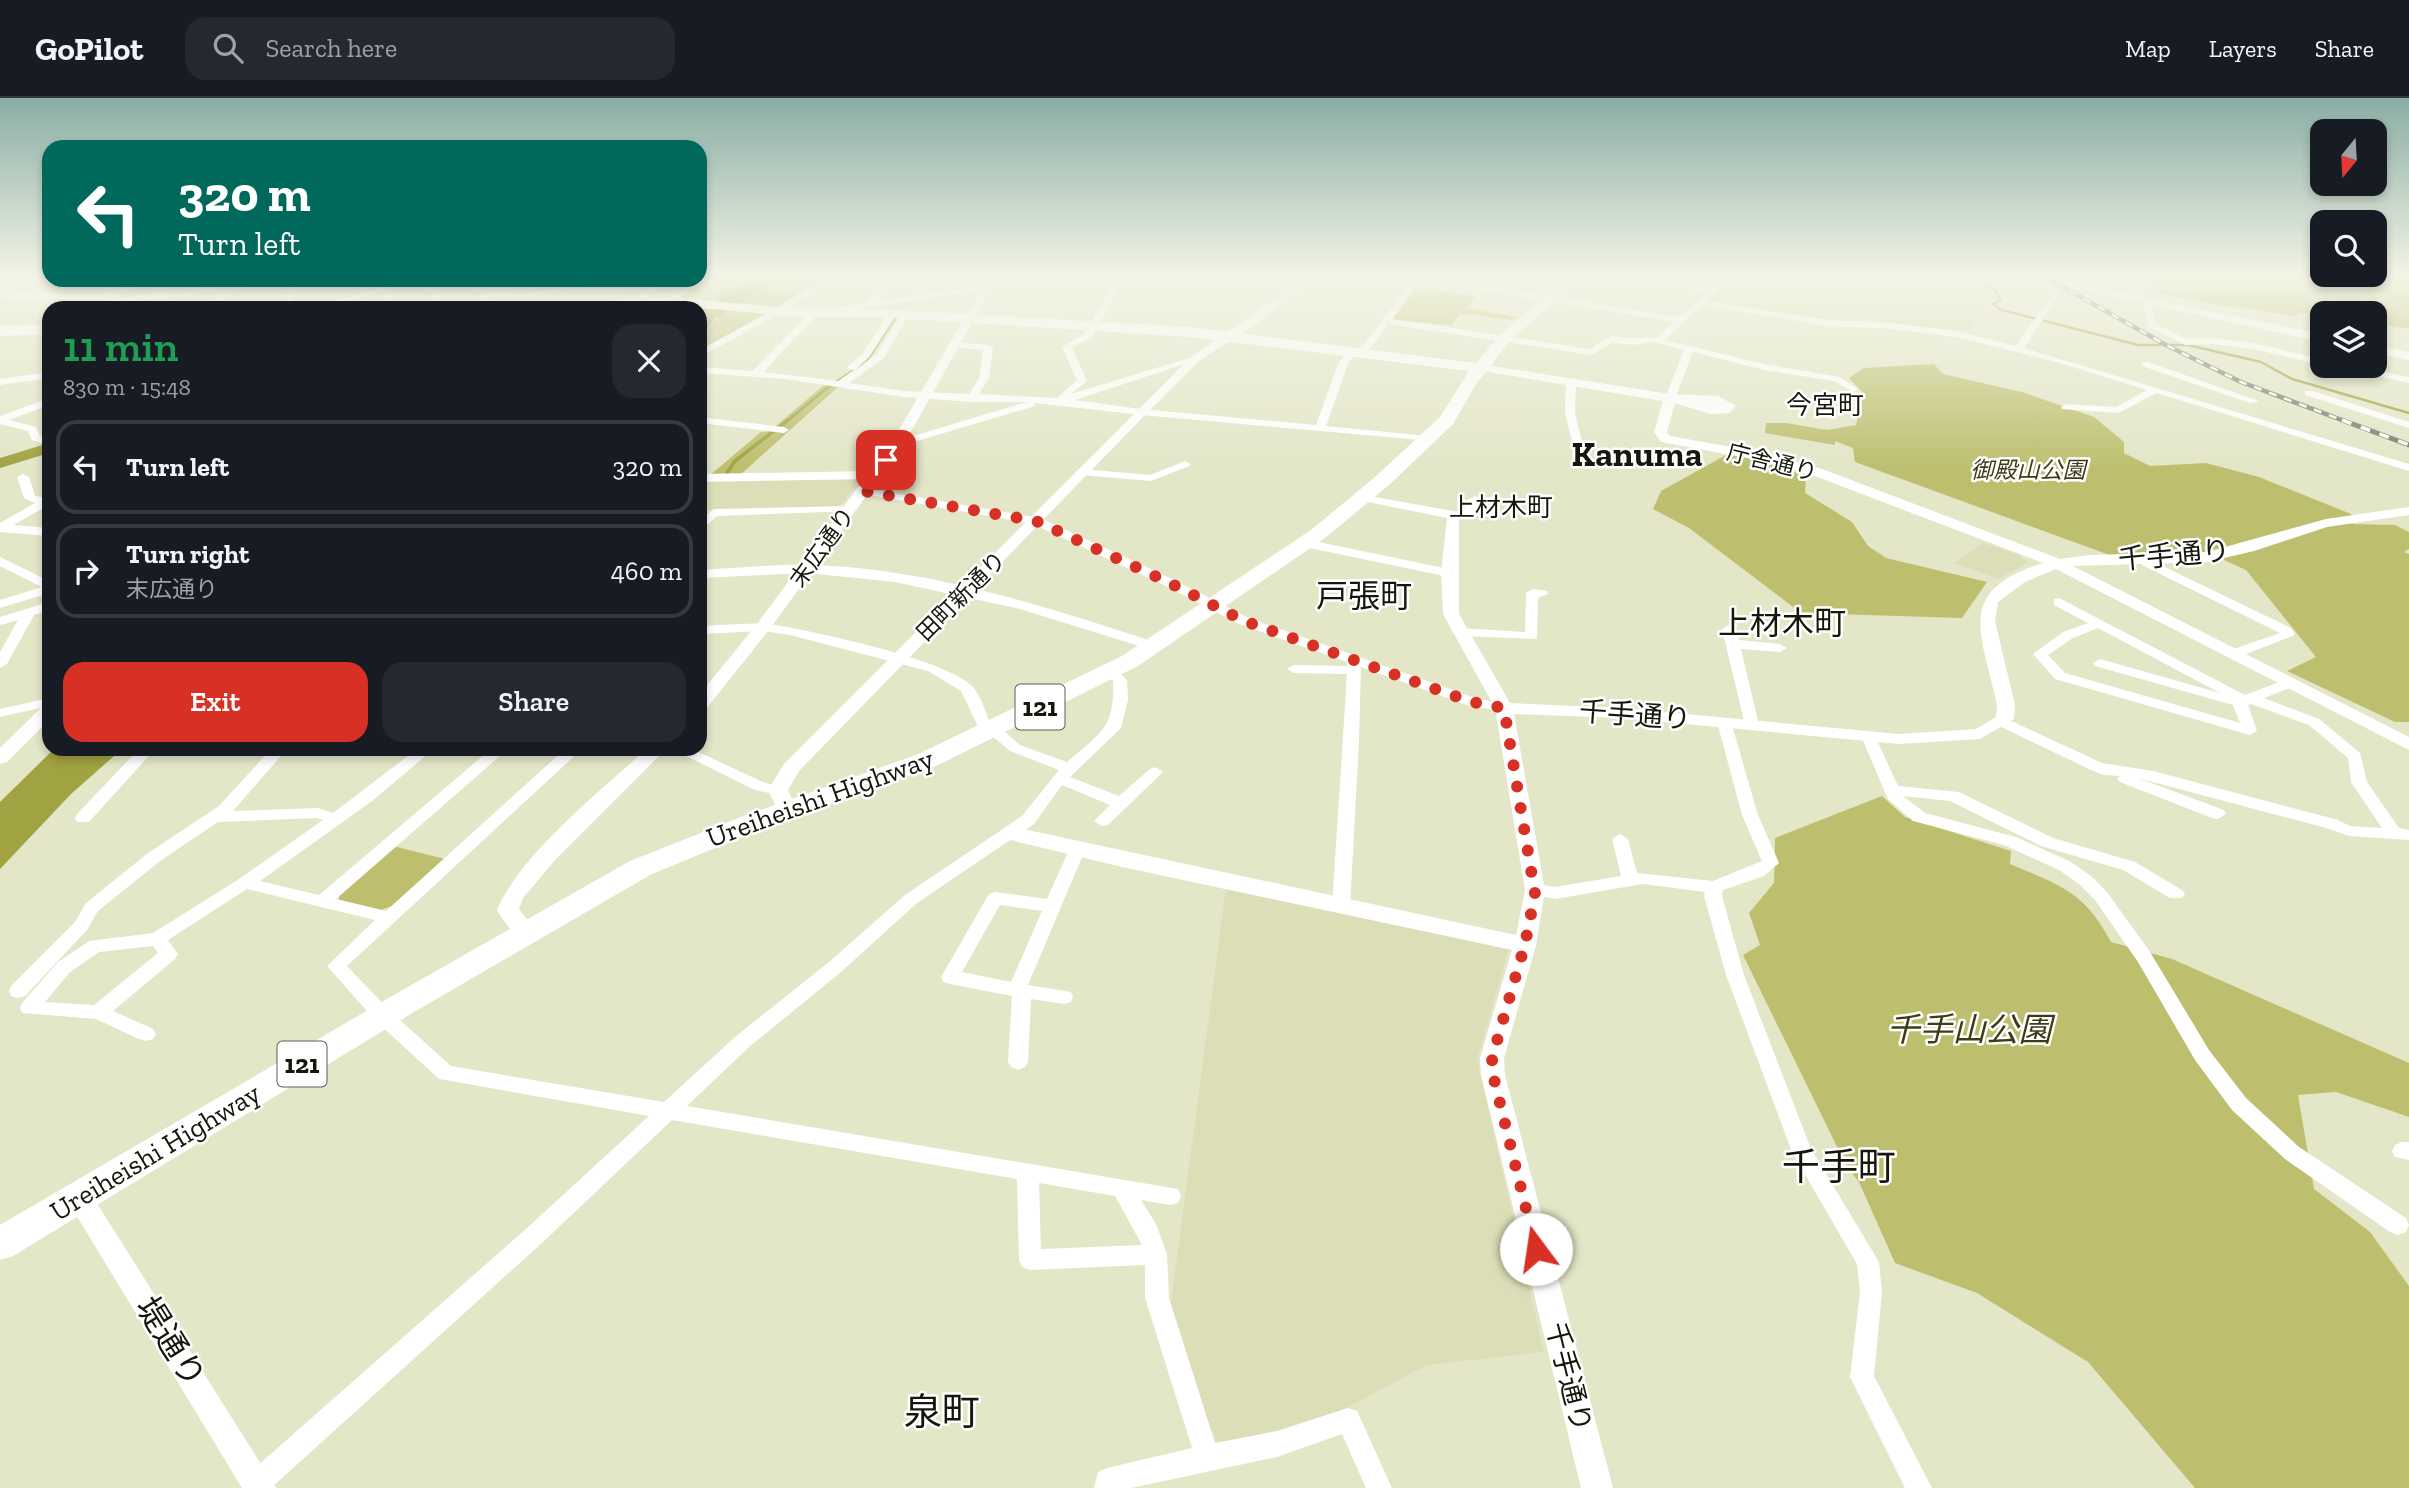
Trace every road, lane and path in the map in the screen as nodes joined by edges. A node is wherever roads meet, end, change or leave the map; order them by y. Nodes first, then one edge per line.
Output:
1 (725, 340) edge
2 (788, 340) edge
3 (888, 340) edge
4 (958, 340) edge
5 (1080, 340) edge
6 (1223, 340) edge
7 (1253, 340) edge
8 (1372, 340) edge
9 (1503, 340) edge
10 (1517, 340) edge
11 (1981, 340) edge
12 (2025, 340) edge
13 (2181, 340) edge
14 (1658, 341) joint
15 (955, 345) junction
16 (2019, 349) junction
17 (707, 350) edge
18 (1689, 350) junction
19 (2387, 351) edge
20 (1356, 353) junction
21 (2409, 356) edge
22 (1195, 359) junction
23 (2310, 359) edge
24 (2145, 364) dead end
25 (1480, 368) junction
26 (707, 370) edge
27 (756, 373) junction
28 (42, 376) edge
29 (2387, 376) edge
30 (2409, 380) edge
31 (0, 382) edge
32 (1571, 383) junction
33 (834, 384) junction
34 (1853, 389) dead end
35 (2155, 390) junction
36 (2309, 393) dead end
37 (926, 396) junction
38 (1670, 398) junction
39 (971, 399) junction
40 (1044, 400) junction
41 (1062, 401) junction
42 (2254, 401) dead end
43 (42, 404) edge
44 (2066, 407) dead end
45 (1141, 412) junction
46 (0, 421) edge
47 (707, 421) edge
48 (2409, 425) edge
49 (1320, 428) junction
50 (784, 430) dead end
51 (1428, 439) junction
52 (42, 440) edge
53 (897, 444) junction
54 (1581, 458) dead end
55 (1185, 464) dead end
56 (2409, 468) edge
57 (1081, 472) junction
58 (874, 475) junction
59 (23, 477) dead end
60 (707, 478) edge
61 (863, 491) junction
62 (1363, 497) junction
63 (1475, 499) dead end
64 (42, 500) edge
65 (42, 504) edge
66 (850, 509) junction
67 (2409, 511) edge
68 (1454, 515) junction
69 (707, 520) edge
70 (1036, 521) junction
71 (0, 528) edge
72 (42, 531) edge
73 (1304, 543) junction
74 (0, 561) edge
75 (2146, 562) junction
76 (2058, 564) junction
77 (806, 569) junction
78 (1449, 573) junction
79 (707, 574) edge
80 (42, 584) edge
81 (42, 590) edge
82 (966, 592) junction
83 (1542, 594) dead end
84 (2059, 602) dead end
85 (0, 604) edge
86 (1213, 604) junction
87 (42, 608) edge
88 (29, 612) junction
89 (0, 621) edge
90 (2099, 623) junction
91 (763, 627) junction
92 (707, 630) edge
93 (1459, 632) junction
94 (1152, 646) junction
95 (1780, 648) dead end
96 (2233, 654) junction
97 (899, 658) junction
98 (2100, 663) dead end
99 (0, 664) edge
100 (1354, 665) junction
101 (1294, 669) dead end
102 (1111, 672) junction
103 (2290, 683) junction
104 (707, 696) edge
105 (2245, 701) junction
106 (42, 704) edge
107 (1504, 708) junction
108 (0, 713) edge
109 (42, 717) edge
110 (1724, 722) junction
111 (2002, 722) junction
112 (1752, 724) junction
113 (990, 731) junction
114 (1868, 736) junction
115 (2409, 744) edge
116 (141, 756) edge
117 (273, 756) edge
118 (417, 756) edge
119 (492, 756) edge
120 (564, 756) edge
121 (650, 756) edge
122 (695, 756) edge
123 (0, 758) edge
124 (2096, 767) junction
125 (1155, 772) dead end
126 (1064, 773) junction
127 (1892, 790) junction
128 (782, 800) junction
129 (1121, 803) junction
130 (2218, 814) dead end
131 (216, 817) junction
132 (83, 818) dead end
133 (336, 818) junction
134 (1102, 821) dead end
135 (1009, 833) junction
136 (2401, 833) edge
137 (1620, 839) dead end
138 (1077, 850) junction
139 (1630, 880) junction
140 (245, 883) junction
141 (1715, 887) junction
142 (1535, 890) junction
143 (2176, 894) dead end
144 (322, 902) junction
145 (1053, 906) junction
146 (1341, 907) junction
147 (390, 918) junction
148 (527, 933) junction
149 (157, 939) junction
150 (1525, 944) junction
151 (1019, 990) junction
152 (18, 991) dead end
153 (1064, 997) dead end
154 (99, 1012) junction
155 (383, 1016) junction
156 (146, 1034) dead end
157 (1018, 1062) dead end
158 (664, 1111) junction
159 (1028, 1172) junction
160 (1122, 1188) junction
161 (1170, 1196) dead end
162 (79, 1197) junction
163 (2399, 1225) dead end
164 (0, 1244) edge
165 (1156, 1254) junction
166 (1207, 1457) junction
167 (258, 1485) edge
168 (1107, 1488) edge
169 (1379, 1488) edge
170 (1597, 1488) edge
171 (1919, 1488) edge

1 - 17 street
2 - 27 street
3 - 33 street
4 - 15 street, 末広通り
5 - 41 street
6 - 22 street, 田町新通り
7 - 20 highway
8 - 20 street
9 - 25 highway, Ureiheishi Highway / 121
10 - 14 street
11 - 16 street
12 - 16 street
13 - 23 street
14 - 18 street
15 - 37 street, 末広通り
15 - 39 street
16 - 35 street
18 - 34 street
18 - 38 street
19 - 21 main road
20 - 25 highway
20 - 49 street
22 - 41 street
22 - 45 street, 田町新通り
24 - 42 street
25 - 32 street
25 - 51 highway, Ureiheishi Highway / 121
26 - 27 street
27 - 33 street
28 - 31 street
29 - 30 street
32 - 38 street
32 - 54 street
33 - 37 street
35 - 44 street
35 - 56 street
36 - 48 street
37 - 39 street
37 - 53 street, 末広通り
38 - 76 street, 庁舎通り
39 - 40 street
40 - 41 street
40 - 53 street
41 - 45 street
43 - 46 street
45 - 49 street
45 - 57 street, 田町新通り
46 - 52 street
47 - 50 street
49 - 51 street
51 - 62 highway, Ureiheishi Highway / 121
53 - 58 street, 末広通り
55 - 57 street
57 - 70 street, 田町新通り
58 - 60 street
58 - 61 street, 末広通り
59 - 64 street
61 - 66 street, 末広通り
61 - 70 street
62 - 68 street
62 - 73 highway, Ureiheishi Highway / 121
63 - 68 street
65 - 71 street
66 - 69 street
66 - 77 street, 末広通り
67 - 75 street, 千手通り
68 - 78 street
70 - 82 street, 田町新通り
70 - 86 street
71 - 72 street
73 - 78 street
73 - 86 highway, Ureiheishi Highway / 121
74 - 80 street
75 - 76 street, 千手通り
75 - 96 street
76 - 96 street
76 - 111 street, 千手通り
77 - 79 street
77 - 82 street
77 - 91 street, 末広通り
78 - 93 street
81 - 85 street
82 - 94 street
82 - 97 street, 田町新通り
83 - 93 street
84 - 90 street
86 - 94 highway, Ureiheishi Highway / 121
86 - 100 street
87 - 88 street
88 - 89 street
88 - 99 street
90 - 105 street
90 - 105 street
91 - 92 street
91 - 97 street
91 - 104 street, 末広通り
93 - 107 street
94 - 102 highway, Ureiheishi Highway / 121
95 - 112 street
96 - 103 street
97 - 113 street
97 - 128 street, 田町新通り
98 - 105 street
100 - 101 street
100 - 107 street
100 - 146 street
102 - 113 highway, Ureiheishi Highway / 121
102 - 126 street
103 - 105 street
103 - 115 street
105 - 136 street
106 - 108 street
107 - 110 street, 千手通り
107 - 142 street, 千手通り
109 - 123 street
110 - 112 street, 千手通り
110 - 141 street
111 - 114 street, 千手通り
111 - 124 street
112 - 114 street, 千手通り
113 - 126 street
113 - 128 highway, Ureiheishi Highway / 121
114 - 127 street
116 - 132 street
117 - 131 street
118 - 133 street
119 - 144 street
120 - 147 street
121 - 148 street
122 - 128 street
124 - 130 street
124 - 136 street
125 - 129 street
126 - 129 street
126 - 135 street
127 - 143 street
127 - 163 street
128 - 148 highway, Ureiheishi Highway / 121
129 - 134 street
131 - 133 street
131 - 152 street
133 - 140 street
135 - 138 street
135 - 158 street
137 - 139 street
138 - 145 street
138 - 146 street
139 - 141 street
139 - 142 street
140 - 144 street
140 - 149 street
141 - 171 street
142 - 150 street, 千手通り
144 - 147 street
145 - 151 street
145 - 151 street
146 - 150 street
147 - 155 street
148 - 155 highway, Ureiheishi Highway / 121
149 - 154 street
149 - 154 street
150 - 170 street, 千手通り
151 - 153 street
151 - 157 street
154 - 156 street
155 - 158 street
155 - 162 highway, Ureiheishi Highway / 121
158 - 159 street
158 - 167 street
159 - 160 street
159 - 165 street
160 - 161 street
160 - 165 street
162 - 164 highway, Ureiheishi Highway / 121
162 - 167 street, 堤通り
165 - 166 street
166 - 168 street
166 - 169 street

